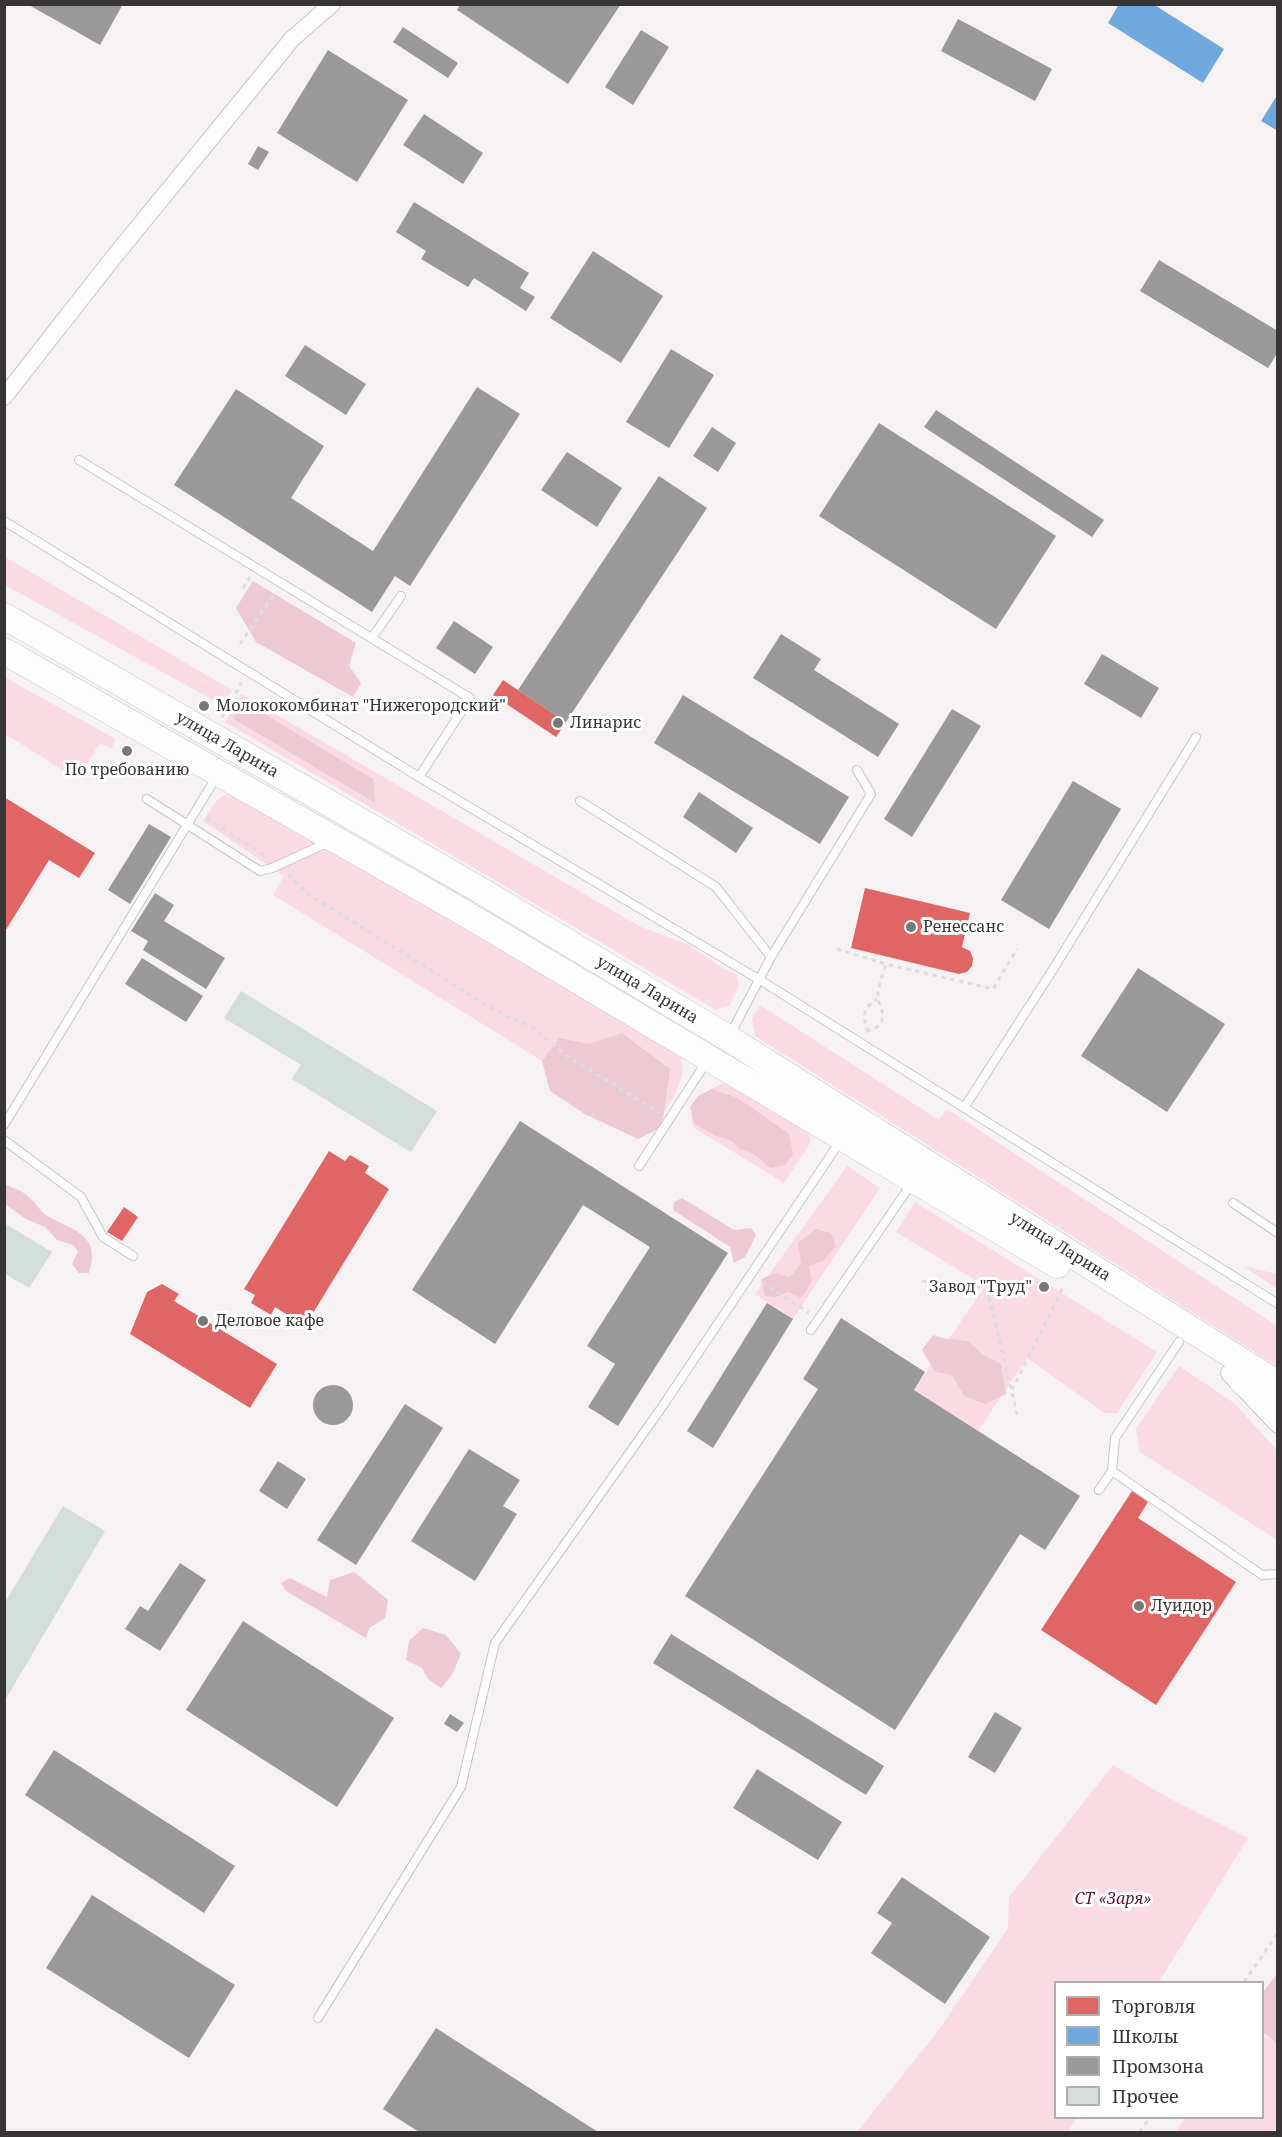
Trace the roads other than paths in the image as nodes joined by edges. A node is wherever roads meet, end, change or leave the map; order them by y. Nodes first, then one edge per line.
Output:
1 (332, 4) edge
2 (4, 397) edge
3 (79, 460) dead end
4 (4, 521) edge
5 (400, 596) dead end
6 (4, 616) edge
7 (372, 638) junction
8 (4, 651) edge
9 (1196, 737) dead end
10 (857, 770) dead end
11 (218, 773) junction
12 (419, 777) junction
13 (147, 799) dead end
14 (580, 801) dead end
15 (187, 824) junction
16 (335, 839) junction
17 (771, 957) junction
18 (760, 980) junction
19 (728, 1038) junction
20 (709, 1058) junction
21 (964, 1108) junction
22 (4, 1125) edge
23 (843, 1137) junction
24 (4, 1140) edge
25 (639, 1166) dead end
26 (914, 1180) junction
27 (1233, 1203) dead end
28 (1278, 1233) edge
29 (133, 1256) dead end
30 (1278, 1304) edge
31 (811, 1330) dead end
32 (1179, 1342) junction
33 (1229, 1373) junction
34 (1278, 1384) edge
35 (1278, 1405) edge
36 (1278, 1425) edge
37 (1112, 1471) junction
38 (1099, 1490) dead end
39 (1278, 1574) edge
40 (318, 2018) dead end

1 - 2 street
3 - 7 lane
4 - 12 lane
5 - 7 lane
6 - 19 main road, улица Ларина
7 - 12 lane
8 - 11 main road, улица Ларина
9 - 21 lane
10 - 17 lane
11 - 15 lane
11 - 16 main road, улица Ларина
12 - 18 lane
13 - 15 lane
14 - 17 lane
15 - 16 lane
15 - 22 lane
16 - 20 main road, улица Ларина
17 - 18 lane
18 - 19 lane
18 - 21 lane
19 - 34 main road, улица Ларина
20 - 23 main road, улица Ларина
20 - 25 lane
21 - 30 lane
23 - 26 main road, улица Ларина
23 - 40 lane
24 - 29 lane
26 - 31 lane
26 - 32 main road, улица Ларина
27 - 28 lane
32 - 33 main road, улица Ларина
32 - 37 lane
33 - 35 main road, улица Ларина
33 - 36 street
37 - 38 lane
37 - 39 lane

